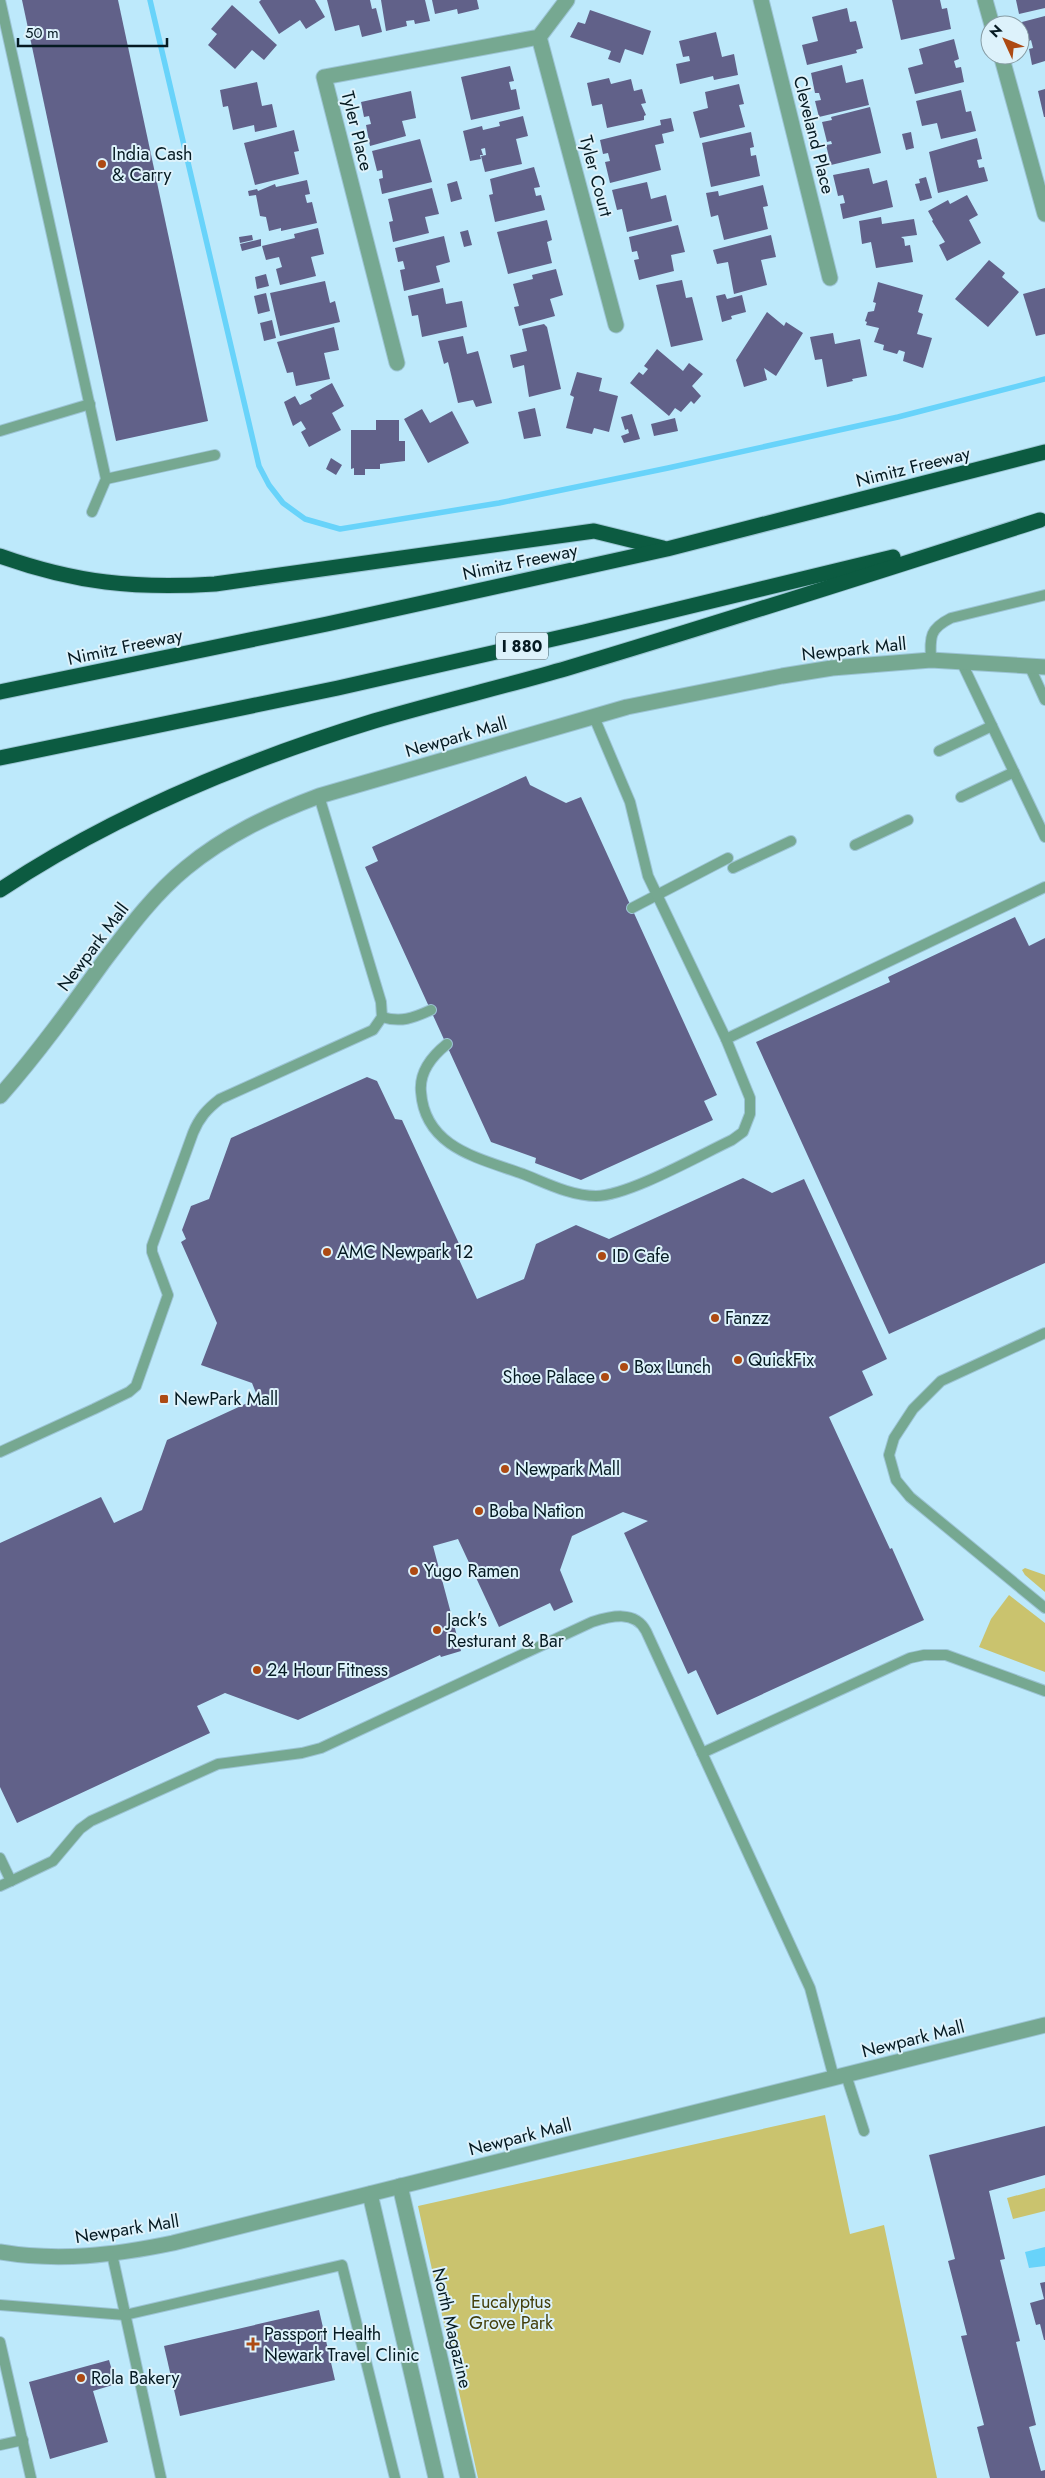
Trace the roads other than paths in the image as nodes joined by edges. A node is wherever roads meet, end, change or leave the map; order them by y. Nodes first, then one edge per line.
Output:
1 (0, 0) edge
2 (567, 0) edge
3 (761, 0) edge
4 (985, 0) edge
5 (989, 15) edge
6 (539, 37) junction
7 (1003, 65) edge
8 (1045, 214) edge
9 (830, 278) dead end
10 (616, 326) dead end
11 (396, 363) dead end
12 (90, 404) junction
13 (0, 431) edge
14 (1045, 452) edge
15 (215, 455) dead end
16 (106, 479) junction
17 (92, 512) dead end
18 (1043, 520) edge
19 (667, 549) junction
20 (0, 556) edge
21 (1045, 595) edge
22 (930, 660) junction
23 (961, 661) junction
24 (1029, 665) junction
25 (1045, 667) edge
26 (0, 692) edge
27 (1045, 700) edge
28 (594, 717) junction
29 (992, 726) junction
30 (102, 737) junction
31 (939, 751) dead end
32 (0, 758) edge
33 (0, 766) edge
34 (1014, 772) junction
35 (319, 796) junction
36 (961, 797) dead end
37 (908, 820) dead end
38 (1045, 836) edge
39 (791, 841) dead end
40 (855, 844) dead end
41 (728, 858) dead end
42 (733, 868) dead end
43 (1045, 886) edge
44 (0, 890) edge
45 (656, 896) junction
46 (632, 908) dead end
47 (431, 1010) dead end
48 (382, 1017) junction
49 (726, 1039) junction
50 (447, 1044) dead end
51 (0, 1096) edge
52 (1045, 1333) edge
53 (0, 1452) edge
54 (1045, 1608) edge
55 (1045, 1691) edge
56 (702, 1753) junction
57 (0, 1858) edge
58 (11, 1881) junction
59 (0, 1886) edge
60 (1045, 2026) edge
61 (840, 2076) junction
62 (864, 2131) dead end
63 (400, 2186) junction
64 (370, 2194) junction
65 (0, 2252) edge
66 (112, 2254) junction
67 (0, 2305) edge
68 (125, 2315) junction
69 (0, 2342) edge
70 (23, 2440) junction
71 (0, 2445) edge
72 (32, 2478) edge
73 (161, 2478) edge
74 (395, 2478) edge
75 (436, 2478) edge
76 (468, 2478) edge

1 - 12 lane
2 - 6 street
3 - 9 street, Cleveland Place
4 - 5 street
6 - 10 street, Tyler Court
6 - 11 street, Tyler Place
7 - 8 street
12 - 13 lane
12 - 16 lane
14 - 19 highway, Nimitz Freeway
15 - 16 lane
16 - 17 lane
18 - 30 highway, I 880
18 - 44 highway
19 - 20 highway
19 - 26 highway, Nimitz Freeway
21 - 22 lane
22 - 23 street, Newpark Mall
22 - 28 street, Newpark Mall
23 - 24 street, Newpark Mall
23 - 29 lane
24 - 25 street, Newpark Mall
24 - 27 lane
28 - 35 street, Newpark Mall
28 - 45 lane
29 - 31 lane
29 - 34 lane
30 - 32 highway, I 880
30 - 33 highway
34 - 36 lane
34 - 38 lane
35 - 48 lane
35 - 51 street, Newpark Mall
37 - 40 lane
39 - 42 lane
41 - 45 lane
43 - 49 lane
45 - 46 lane
45 - 49 lane
47 - 48 lane
48 - 53 lane
49 - 50 lane
52 - 54 lane
55 - 56 lane
56 - 58 lane
56 - 61 lane
57 - 58 lane
58 - 59 lane
60 - 61 street, Newpark Mall
61 - 62 lane
61 - 63 street, Newpark Mall
63 - 64 street, Newpark Mall
63 - 76 street, North Magazine
64 - 66 street, Newpark Mall
64 - 75 street
65 - 66 street, Newpark Mall
66 - 68 lane
67 - 68 lane
68 - 73 lane
68 - 74 lane
69 - 70 lane
70 - 71 lane
70 - 72 lane

